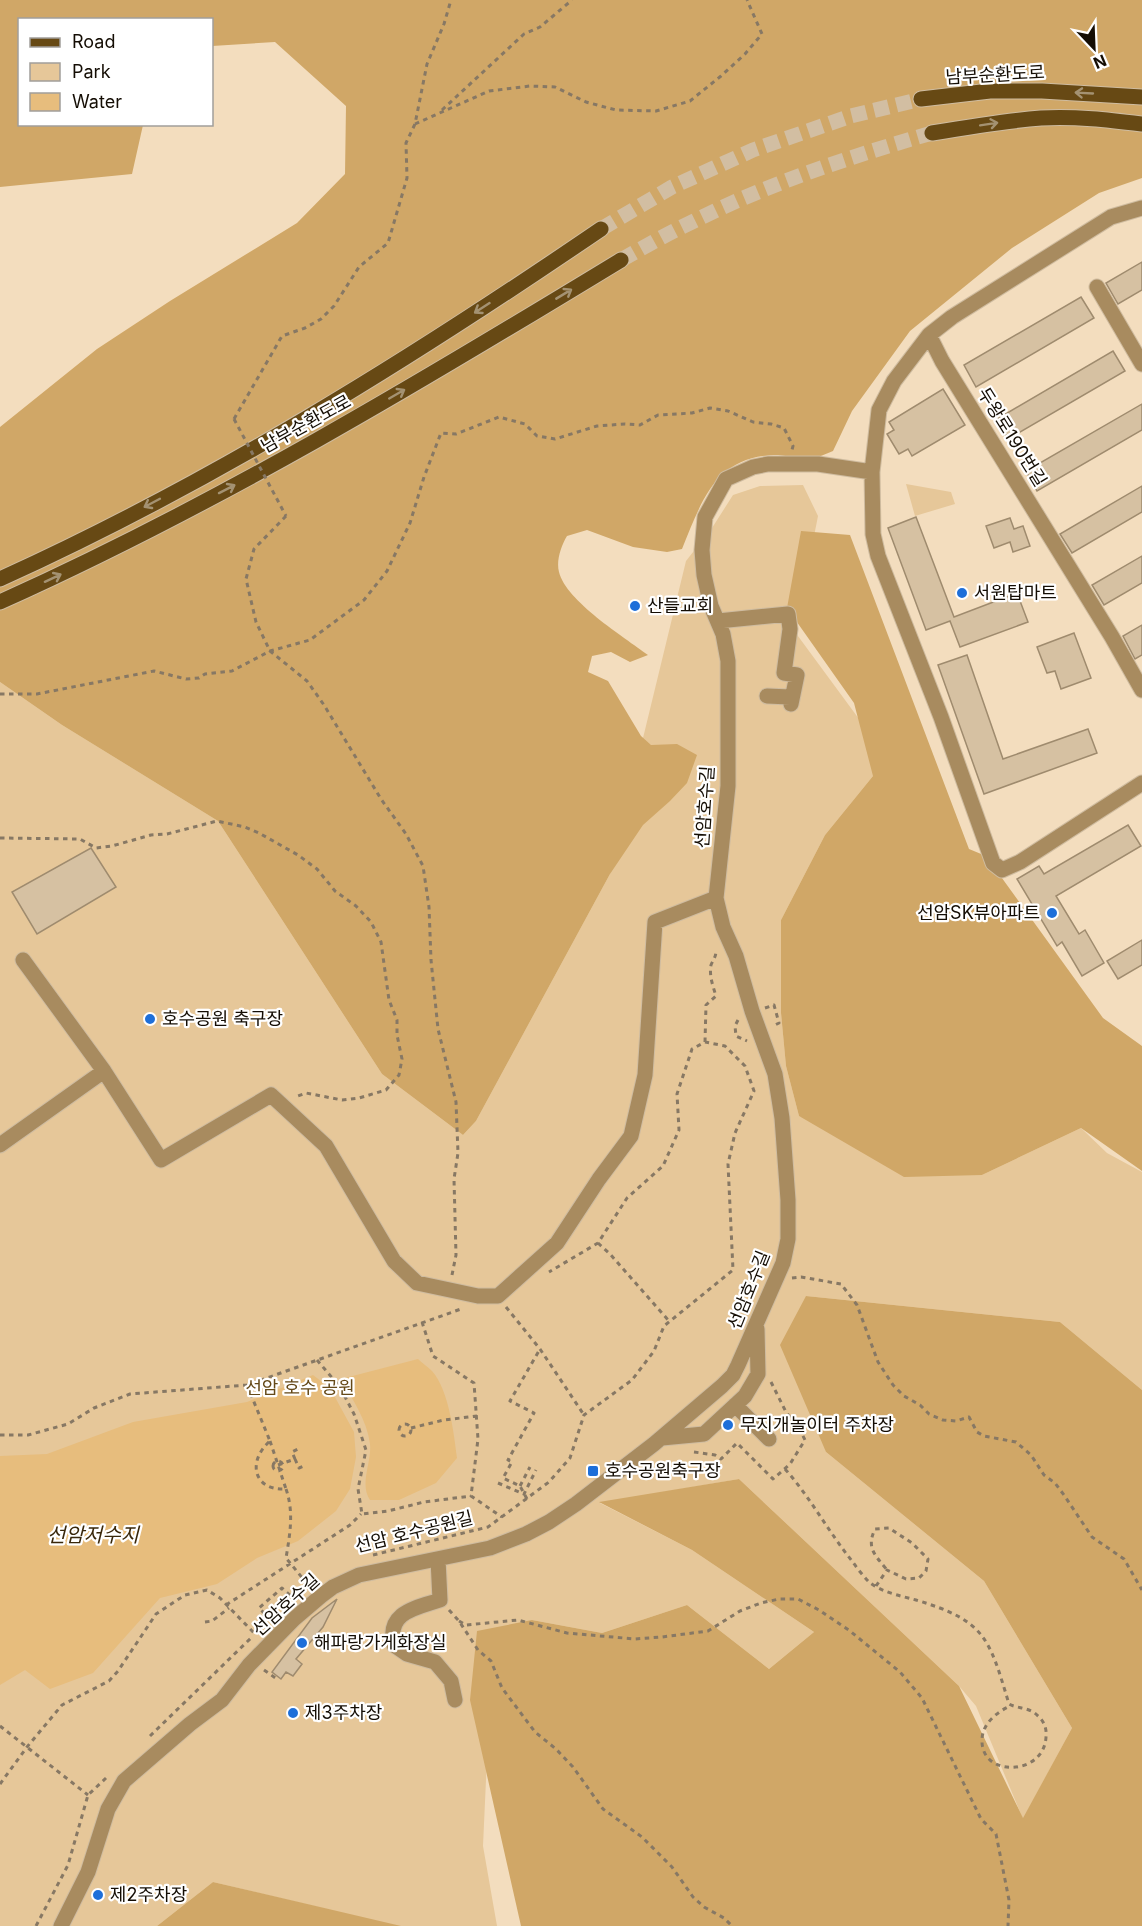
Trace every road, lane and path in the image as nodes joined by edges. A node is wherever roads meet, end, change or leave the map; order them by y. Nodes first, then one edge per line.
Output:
1 (451, 0) edge
2 (572, 0) edge
3 (747, 0) edge
4 (1142, 98) edge
5 (921, 99) tunnel mouth
6 (438, 113) junction
7 (415, 124) junction
8 (1142, 124) edge
9 (932, 133) tunnel mouth
10 (1142, 208) edge
11 (601, 229) tunnel mouth
12 (621, 260) tunnel mouth
13 (1097, 287) dead end
14 (929, 335) junction
15 (1142, 364) edge
16 (788, 463) junction
17 (872, 472) junction
18 (0, 579) edge
19 (0, 602) edge
20 (718, 621) junction
21 (270, 651) junction
22 (1142, 690) edge
23 (0, 694) edge
24 (767, 696) dead end
25 (1142, 783) edge
26 (0, 838) edge
27 (716, 898) junction
28 (716, 945) dead end
29 (23, 960) dead end
30 (705, 1042) junction
31 (104, 1071) junction
32 (279, 1102) junction
33 (0, 1145) edge
34 (598, 1243) junction
35 (542, 1276) dead end
36 (776, 1279) junction
37 (448, 1290) junction
38 (498, 1296) junction
39 (466, 1308) dead end
40 (669, 1321) junction
41 (422, 1322) junction
42 (758, 1323) junction
43 (540, 1349) junction
44 (317, 1360) junction
45 (247, 1385) junction
46 (735, 1405) junction
47 (584, 1415) junction
48 (477, 1416) junction
49 (411, 1428) junction
50 (0, 1435) edge
51 (662, 1438) junction
52 (769, 1439) dead end
53 (270, 1441) junction
54 (298, 1449) dead end
55 (295, 1459) junction
56 (277, 1460) junction
57 (283, 1464) junction
58 (278, 1466) junction
59 (304, 1466) dead end
60 (530, 1467) dead end
61 (785, 1469) dead end
62 (280, 1470) junction
63 (536, 1470) dead end
64 (498, 1483) dead end
65 (520, 1486) junction
66 (286, 1489) junction
67 (524, 1494) junction
68 (471, 1496) junction
69 (527, 1499) junction
70 (362, 1514) junction
71 (502, 1517) junction
72 (371, 1556) dead end
73 (438, 1559) junction
74 (290, 1563) junction
75 (887, 1570) junction
76 (313, 1581) dead end
77 (309, 1586) junction
78 (876, 1586) junction
79 (1142, 1590) edge
80 (294, 1599) junction
81 (440, 1600) junction
82 (289, 1604) dead end
83 (227, 1606) junction
84 (277, 1614) dead end
85 (271, 1620) junction
86 (459, 1621) junction
87 (205, 1622) dead end
88 (255, 1634) junction
89 (454, 1700) dead end
90 (1010, 1706) junction
91 (0, 1726) edge
92 (147, 1739) dead end
93 (27, 1747) junction
94 (113, 1771) dead end
95 (0, 1784) edge
96 (88, 1795) junction
97 (36, 1926) edge
98 (61, 1926) edge
99 (732, 1926) edge
100 (1008, 1926) edge

1 - 7 path
2 - 6 path
3 - 6 path
4 -> 5 main road, 남부순환도로
6 - 7 path
7 - 21 path, bridge
9 -> 8 main road
10 - 14 street
11 -> 18 main road, 남부순환도로
19 -> 12 main road, 남부순환도로
13 - 15 street
14 - 17 street
14 - 22 street, 두왕로190번길
16 - 17 street, 선암호수길
16 - 20 street, 선암호수길
16 - 21 path
17 - 25 street
20 - 24 street
20 - 27 street, 선암호수길
21 - 23 path
21 - 37 path
26 - 32 path
27 - 36 street, 선암호수길
27 - 38 street
28 - 30 path
29 - 31 street
30 - 34 path
30 - 40 path
31 - 32 street
31 - 33 street
32 - 37 street
34 - 35 path
34 - 40 path
36 - 42 street, 선암호수길
36 - 79 path
37 - 38 street
38 - 43 path
39 - 41 path
40 - 47 path
41 - 44 path
41 - 48 path
42 - 46 street
42 - 51 street, 선암호수길
43 - 47 path
43 - 65 path
44 - 45 path
44 - 70 path
45 - 50 path
45 - 53 path
46 - 51 street
46 - 52 street
47 - 69 path, 선암 호수공원길
48 - 49 path
48 - 68 path
49 - 49 path
51 - 73 street, 선암호수길
53 - 56 path
53 - 66 path
54 - 55 path
55 - 57 path
55 - 59 path
56 - 57 path
56 - 58 path
56 - 62 path
57 - 58 path
57 - 62 path
58 - 62 path
60 - 65 path
61 - 78 path
62 - 66 path
63 - 67 path
64 - 67 path
65 - 67 path
66 - 74 path
67 - 69 path
68 - 70 path
68 - 71 path
69 - 71 path, 선암 호수공원길
70 - 74 path
71 - 72 path, 선암 호수공원길
73 - 81 street
73 - 98 street, 선암호수길
74 - 77 path
74 - 83 path
75 - 75 path
75 - 78 path
76 - 77 path
77 - 80 path
78 - 90 path
80 - 82 path
80 - 85 path
81 - 86 path
81 - 89 street
83 - 87 path
83 - 88 path
83 - 93 path
84 - 85 path
85 - 88 path
86 - 99 path
86 - 100 path
88 - 92 path
90 - 90 path
91 - 93 path
93 - 95 path
93 - 96 path
94 - 96 path
96 - 97 path

